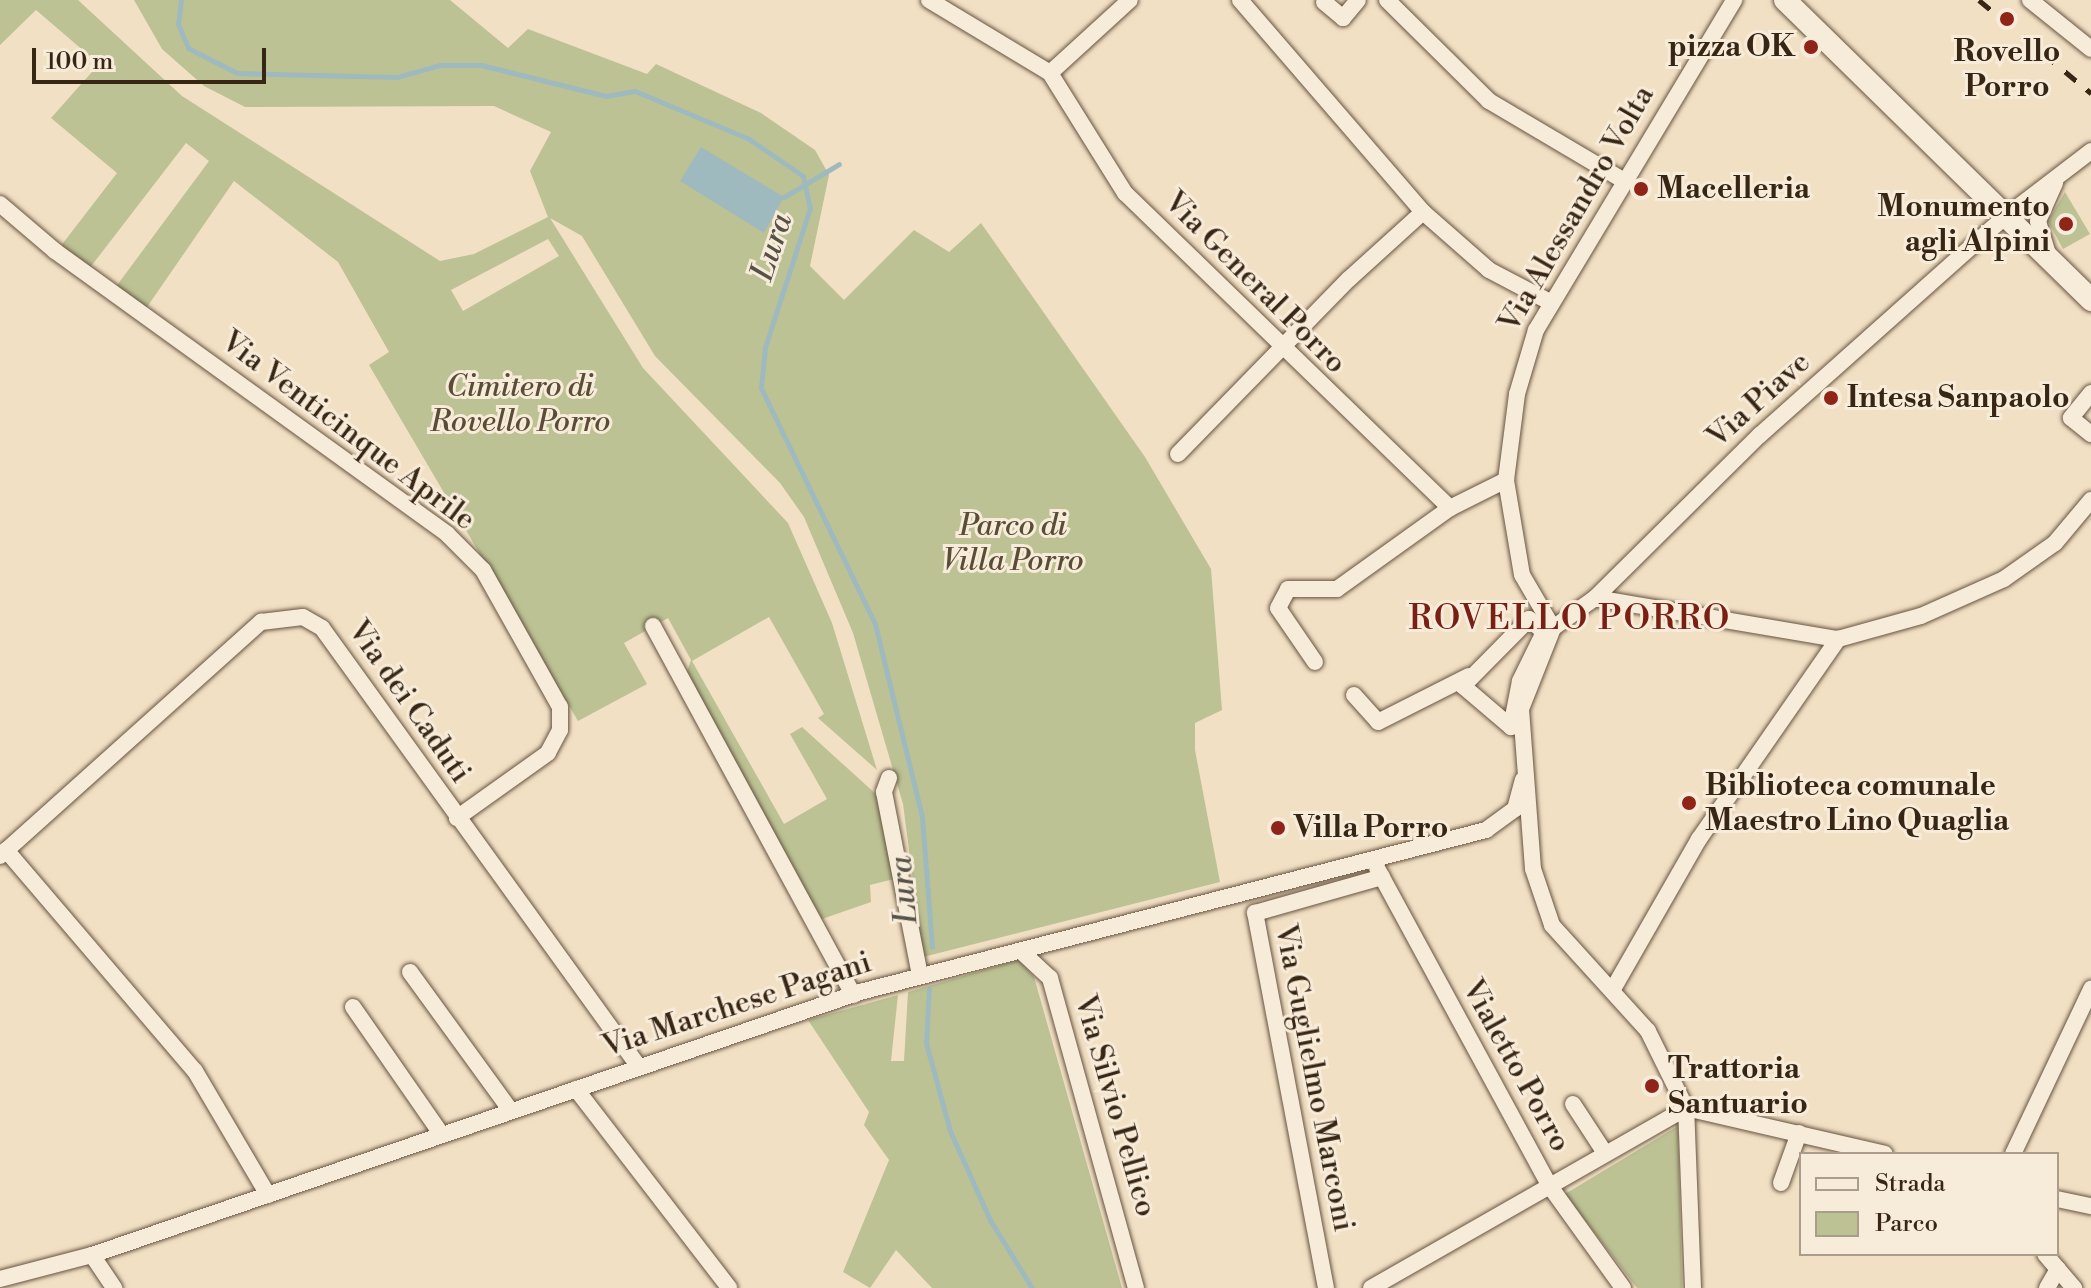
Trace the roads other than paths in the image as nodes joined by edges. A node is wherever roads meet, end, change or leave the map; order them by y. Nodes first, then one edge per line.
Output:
1 (929, 0) edge
2 (1130, 0) edge
3 (1240, 0) edge
4 (1358, 0) edge
5 (1387, 0) edge
6 (1734, 0) edge
7 (1785, 0) edge
8 (2030, 0) edge
9 (1324, 2) edge
10 (2091, 49) edge
11 (1050, 73) junction
12 (2091, 151) edge
13 (2061, 174) junction
14 (1621, 179) junction
15 (0, 204) edge
16 (1423, 212) junction
17 (2006, 216) junction
18 (2050, 259) junction
19 (2091, 300) edge
20 (1550, 302) junction
21 (1280, 350) junction
22 (2091, 393) edge
23 (2091, 434) edge
24 (1178, 454) dead end
25 (1506, 480) junction
26 (2091, 500) edge
27 (1450, 508) junction
28 (1595, 598) junction
29 (1532, 601) junction
30 (653, 626) dead end
31 (1548, 630) junction
32 (1838, 639) junction
33 (1315, 662) dead end
34 (1455, 684) junction
35 (1354, 695) dead end
36 (1520, 739) junction
37 (889, 778) dead end
38 (1523, 780) junction
39 (457, 818) junction
40 (3, 853) edge
41 (1378, 870) junction
42 (1022, 952) junction
43 (410, 972) dead end
44 (920, 975) junction
45 (1613, 989) junction
46 (2091, 989) edge
47 (853, 995) junction
48 (353, 1007) dead end
49 (639, 1067) junction
50 (576, 1089) junction
51 (1573, 1104) dead end
52 (1686, 1108) junction
53 (511, 1111) junction
54 (1799, 1133) junction
55 (442, 1135) junction
56 (1877, 1152) edge
57 (2014, 1152) edge
58 (1605, 1153) junction
59 (1781, 1183) dead end
60 (1549, 1185) junction
61 (268, 1195) junction
62 (2059, 1199) edge
63 (2091, 1206) edge
64 (92, 1255) junction
65 (2047, 1256) edge
66 (2058, 1269) junction
67 (2, 1274) edge
68 (114, 1288) edge
69 (729, 1288) edge
70 (1136, 1288) edge
71 (1326, 1288) edge
72 (1371, 1288) edge
73 (1623, 1288) edge
74 (1693, 1288) edge
75 (2047, 1288) edge
76 (2074, 1288) edge

1 - 11 street
2 - 11 street
3 - 16 street
4 - 9 street
5 - 14 street
6 - 14 street, Via Alessandro Volta
7 - 17 street
8 - 10 street
11 - 21 street, Via General Porro
12 - 13 street, Via Piave
13 - 17 street, Via Piave
13 - 18 street
14 - 20 street, Via Alessandro Volta
15 - 39 street, Via Venticinque Aprile
16 - 20 street
16 - 21 street
17 - 18 street
17 - 28 street, Via Piave
18 - 19 street
20 - 25 street, Via Alessandro Volta
21 - 24 street
21 - 27 street, Via General Porro
22 - 23 street
25 - 27 street
25 - 29 street, Via Alessandro Volta
26 - 32 street
27 - 33 street
28 - 31 street, Via Piave
28 - 32 street
29 - 31 street
29 - 34 street
30 - 47 street
31 - 31 street
31 - 36 street
32 - 45 street
34 - 35 street
34 - 36 street
36 - 38 street
37 - 44 street
38 - 41 street, Via Marchese Pagani
38 - 45 street
39 - 40 street, Via dei Caduti
39 - 49 street, Via dei Caduti
40 - 61 street
41 - 42 street, Via Marchese Pagani
41 - 60 street, Vialetto Porro
41 - 71 street, Via Guglielmo Marconi
42 - 44 street, Via Marchese Pagani
42 - 70 street, Via Silvio Pellico
43 - 53 street
44 - 47 street, Via Marchese Pagani
45 - 52 street
46 - 57 street
47 - 49 street, Via Marchese Pagani
48 - 55 street
49 - 50 street, Via Marchese Pagani
50 - 53 street, Via Marchese Pagani
50 - 69 street
51 - 58 street
52 - 54 street
52 - 58 street
52 - 74 street
53 - 55 street, Via Marchese Pagani
54 - 56 street
54 - 59 street
55 - 61 street, Via Marchese Pagani
58 - 60 street
60 - 72 street
60 - 73 street, Vialetto Porro
61 - 64 street, Via Marchese Pagani
62 - 63 street
64 - 67 street, Via Marchese Pagani
64 - 68 street
65 - 66 street
66 - 75 street
66 - 76 street

